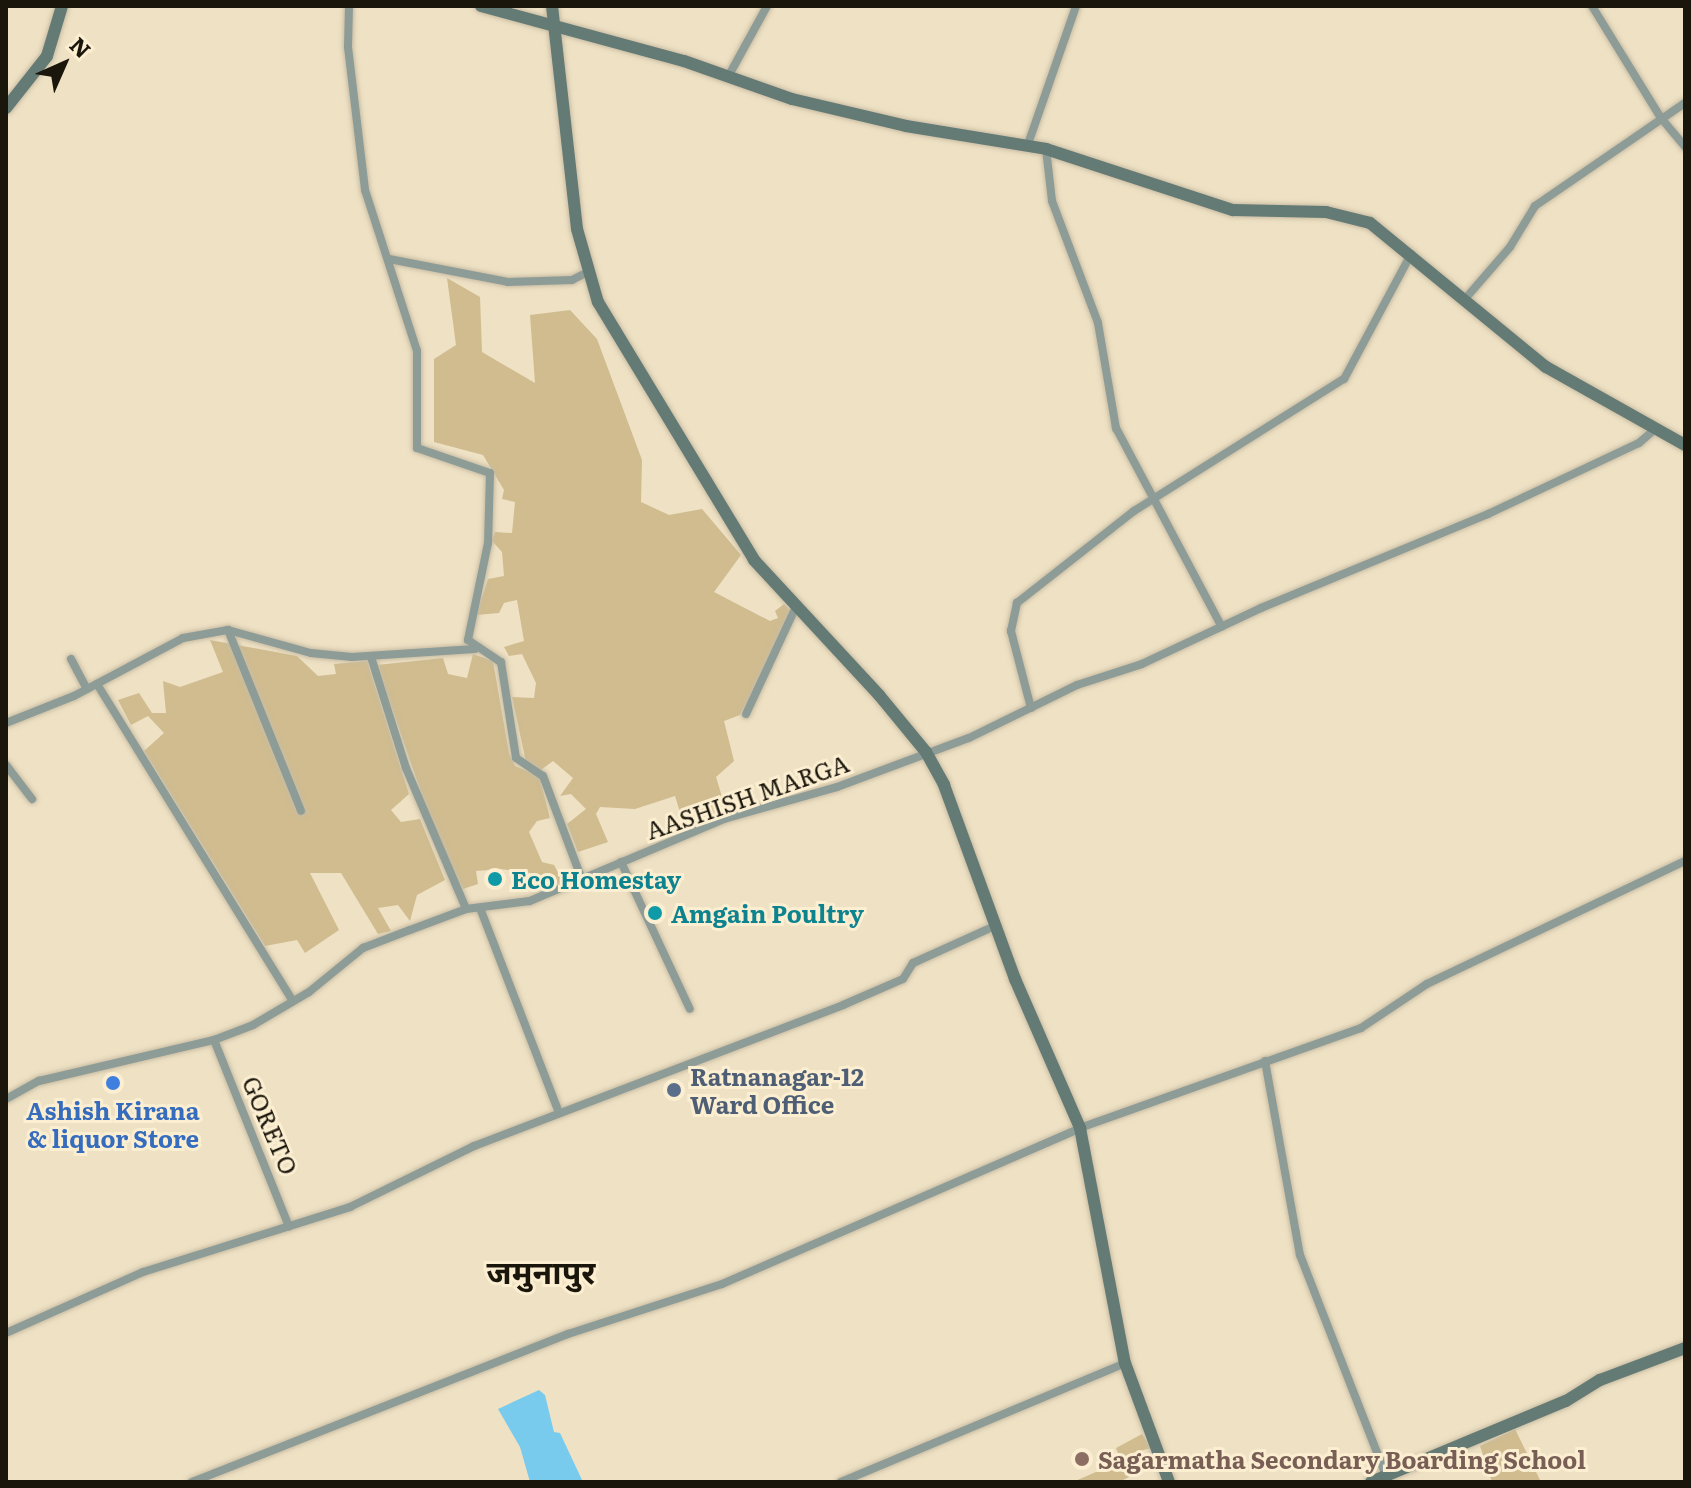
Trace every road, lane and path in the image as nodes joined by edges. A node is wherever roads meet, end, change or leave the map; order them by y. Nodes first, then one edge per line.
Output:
1 (62, 6) edge
2 (349, 6) edge
3 (481, 6) edge
4 (552, 6) edge
5 (767, 6) edge
6 (1076, 6) edge
7 (1592, 6) edge
8 (554, 22) junction
9 (728, 77) junction
10 (1685, 103) edge
11 (6, 108) edge
12 (1661, 118) junction
13 (1028, 144) junction
14 (1685, 147) edge
15 (1046, 149) junction
16 (1411, 254) junction
17 (389, 259) junction
18 (586, 273) junction
19 (1465, 299) junction
20 (1655, 429) junction
21 (1685, 445) edge
22 (1153, 499) junction
23 (796, 607) junction
24 (1222, 627) junction
25 (228, 630) junction
26 (475, 649) junction
27 (371, 657) junction
28 (71, 659) dead end
29 (97, 684) junction
30 (87, 689) junction
31 (1031, 708) junction
32 (746, 714) dead end
33 (6, 723) edge
34 (926, 752) junction
35 (6, 765) edge
36 (32, 799) dead end
37 (301, 811) dead end
38 (1685, 861) edge
39 (621, 862) junction
40 (582, 880) junction
41 (480, 908) junction
42 (466, 909) junction
43 (995, 926) junction
44 (292, 1000) junction
45 (690, 1009) dead end
46 (214, 1040) junction
47 (1265, 1061) junction
48 (6, 1099) edge
49 (559, 1113) junction
50 (1080, 1128) junction
51 (289, 1227) junction
52 (6, 1333) edge
53 (1685, 1348) edge
54 (1125, 1363) junction
55 (1386, 1476) junction
56 (862, 1478) edge
57 (192, 1482) edge
58 (841, 1482) edge
59 (1169, 1482) edge
60 (1371, 1482) edge

1 - 11 street
2 - 17 street
3 - 8 street
4 - 8 street
5 - 9 street
6 - 13 street
7 - 12 street
8 - 9 street
8 - 18 street
9 - 13 street
10 - 12 street
12 - 14 street
12 - 19 street
13 - 15 street
15 - 16 street
15 - 22 street
16 - 19 street
16 - 22 street
17 - 18 street
17 - 26 street
18 - 23 street
19 - 20 street
20 - 21 street
20 - 24 street, AASHISH MARGA
22 - 24 street
22 - 31 street
23 - 32 street
23 - 34 street
24 - 31 street, AASHISH MARGA
25 - 27 street
25 - 29 street
25 - 37 street
26 - 27 street
26 - 40 street
27 - 42 street
28 - 30 street
29 - 30 street
29 - 44 street
30 - 33 street
31 - 34 street, AASHISH MARGA
34 - 39 street, AASHISH MARGA
34 - 43 street
35 - 36 street
38 - 47 street
39 - 40 street, AASHISH MARGA
39 - 45 street
40 - 41 street, AASHISH MARGA
41 - 42 street, AASHISH MARGA
41 - 49 street
42 - 44 street, AASHISH MARGA
43 - 49 street
43 - 50 street
44 - 46 street, AASHISH MARGA
46 - 48 street, AASHISH MARGA
46 - 51 street, GORETO
47 - 50 street
47 - 55 street
49 - 51 street
50 - 54 street
50 - 57 street
51 - 52 street
53 - 55 street
54 - 56 street
54 - 59 street
55 - 60 street
56 - 58 street

